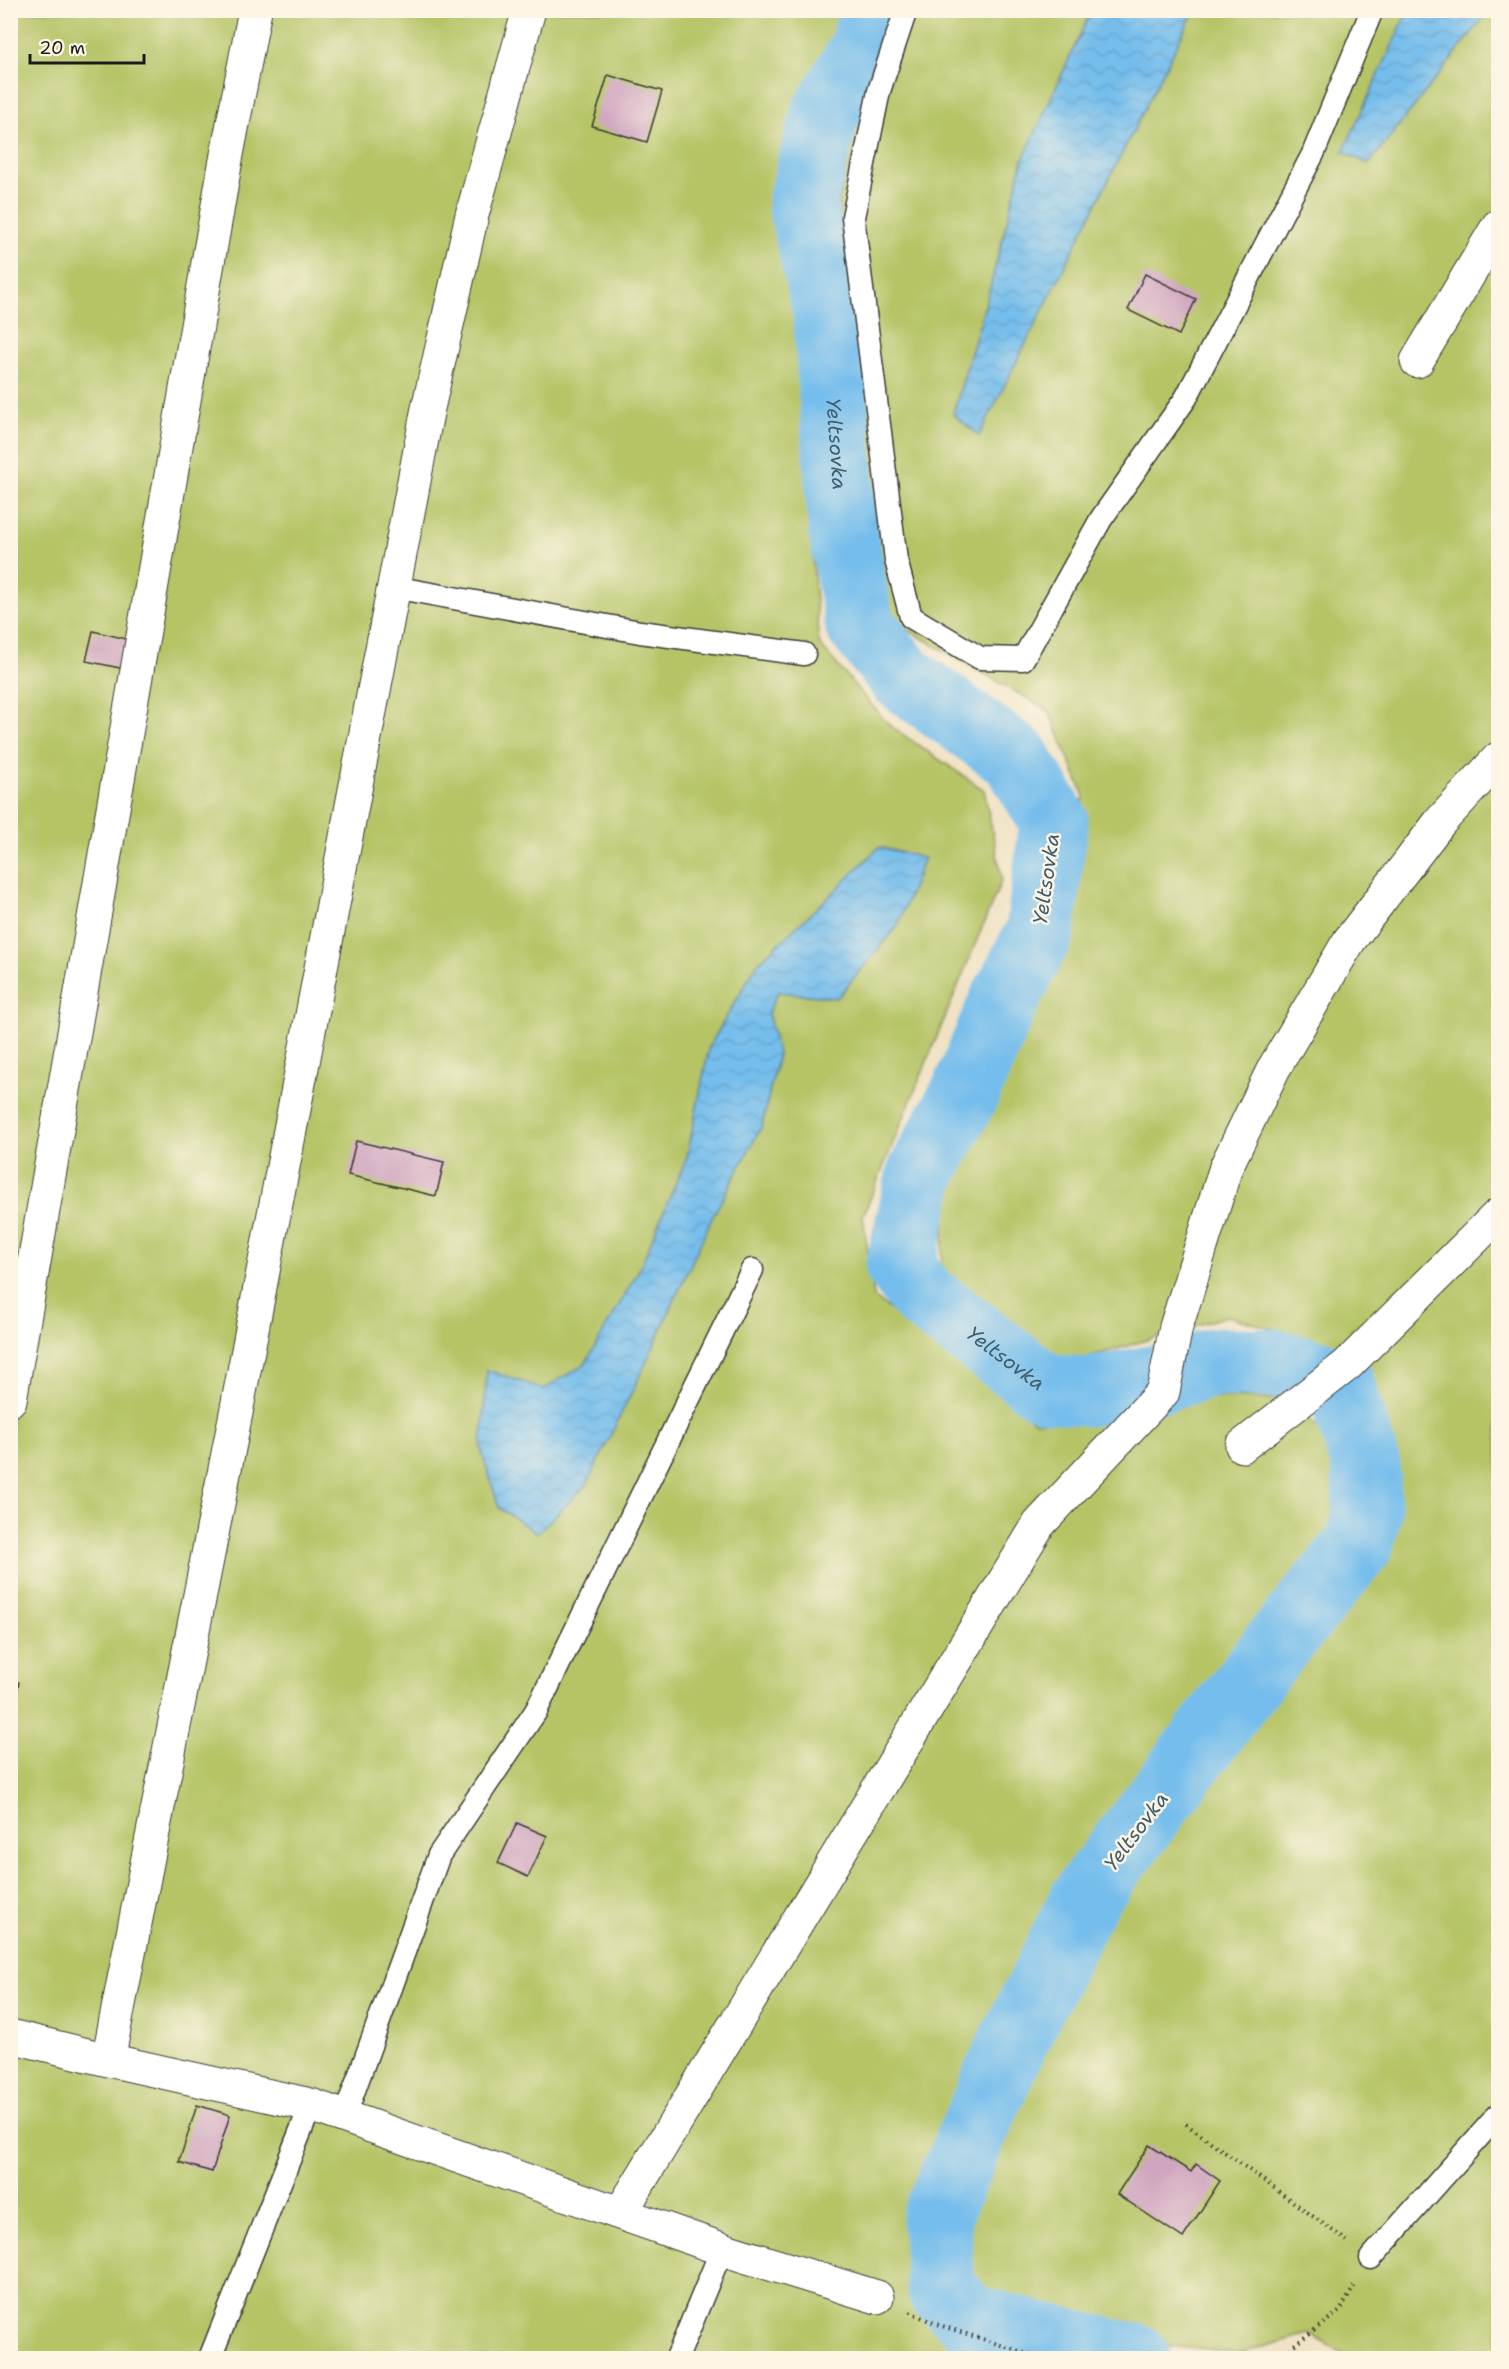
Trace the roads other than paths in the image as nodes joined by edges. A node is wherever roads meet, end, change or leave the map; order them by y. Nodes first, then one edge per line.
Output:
1 (255, 10) edge
2 (529, 10) edge
3 (906, 10) edge
4 (1372, 10) edge
5 (1498, 226) edge
6 (1417, 361) dead end
7 (393, 587) junction
8 (804, 654) dead end
9 (1498, 759) edge
10 (1498, 1215) edge
11 (752, 1270) dead end
12 (10, 1400) edge
13 (1242, 1446) dead end
14 (10, 2036) edge
15 (108, 2060) junction
16 (311, 2105) junction
17 (1498, 2115) edge
18 (344, 2118) junction
19 (621, 2212) junction
20 (722, 2249) junction
21 (1371, 2258) road end
22 (876, 2297) road end
23 (210, 2358) edge
24 (677, 2358) edge

1 - 12 street
2 - 7 street
3 - 4 lane
5 - 6 street
7 - 8 lane
7 - 15 street
9 - 19 street
10 - 13 street
11 - 18 lane
14 - 15 street
15 - 16 street
16 - 18 street
16 - 23 lane
17 - 21 lane
18 - 19 street
19 - 20 street
20 - 22 street
20 - 24 lane

